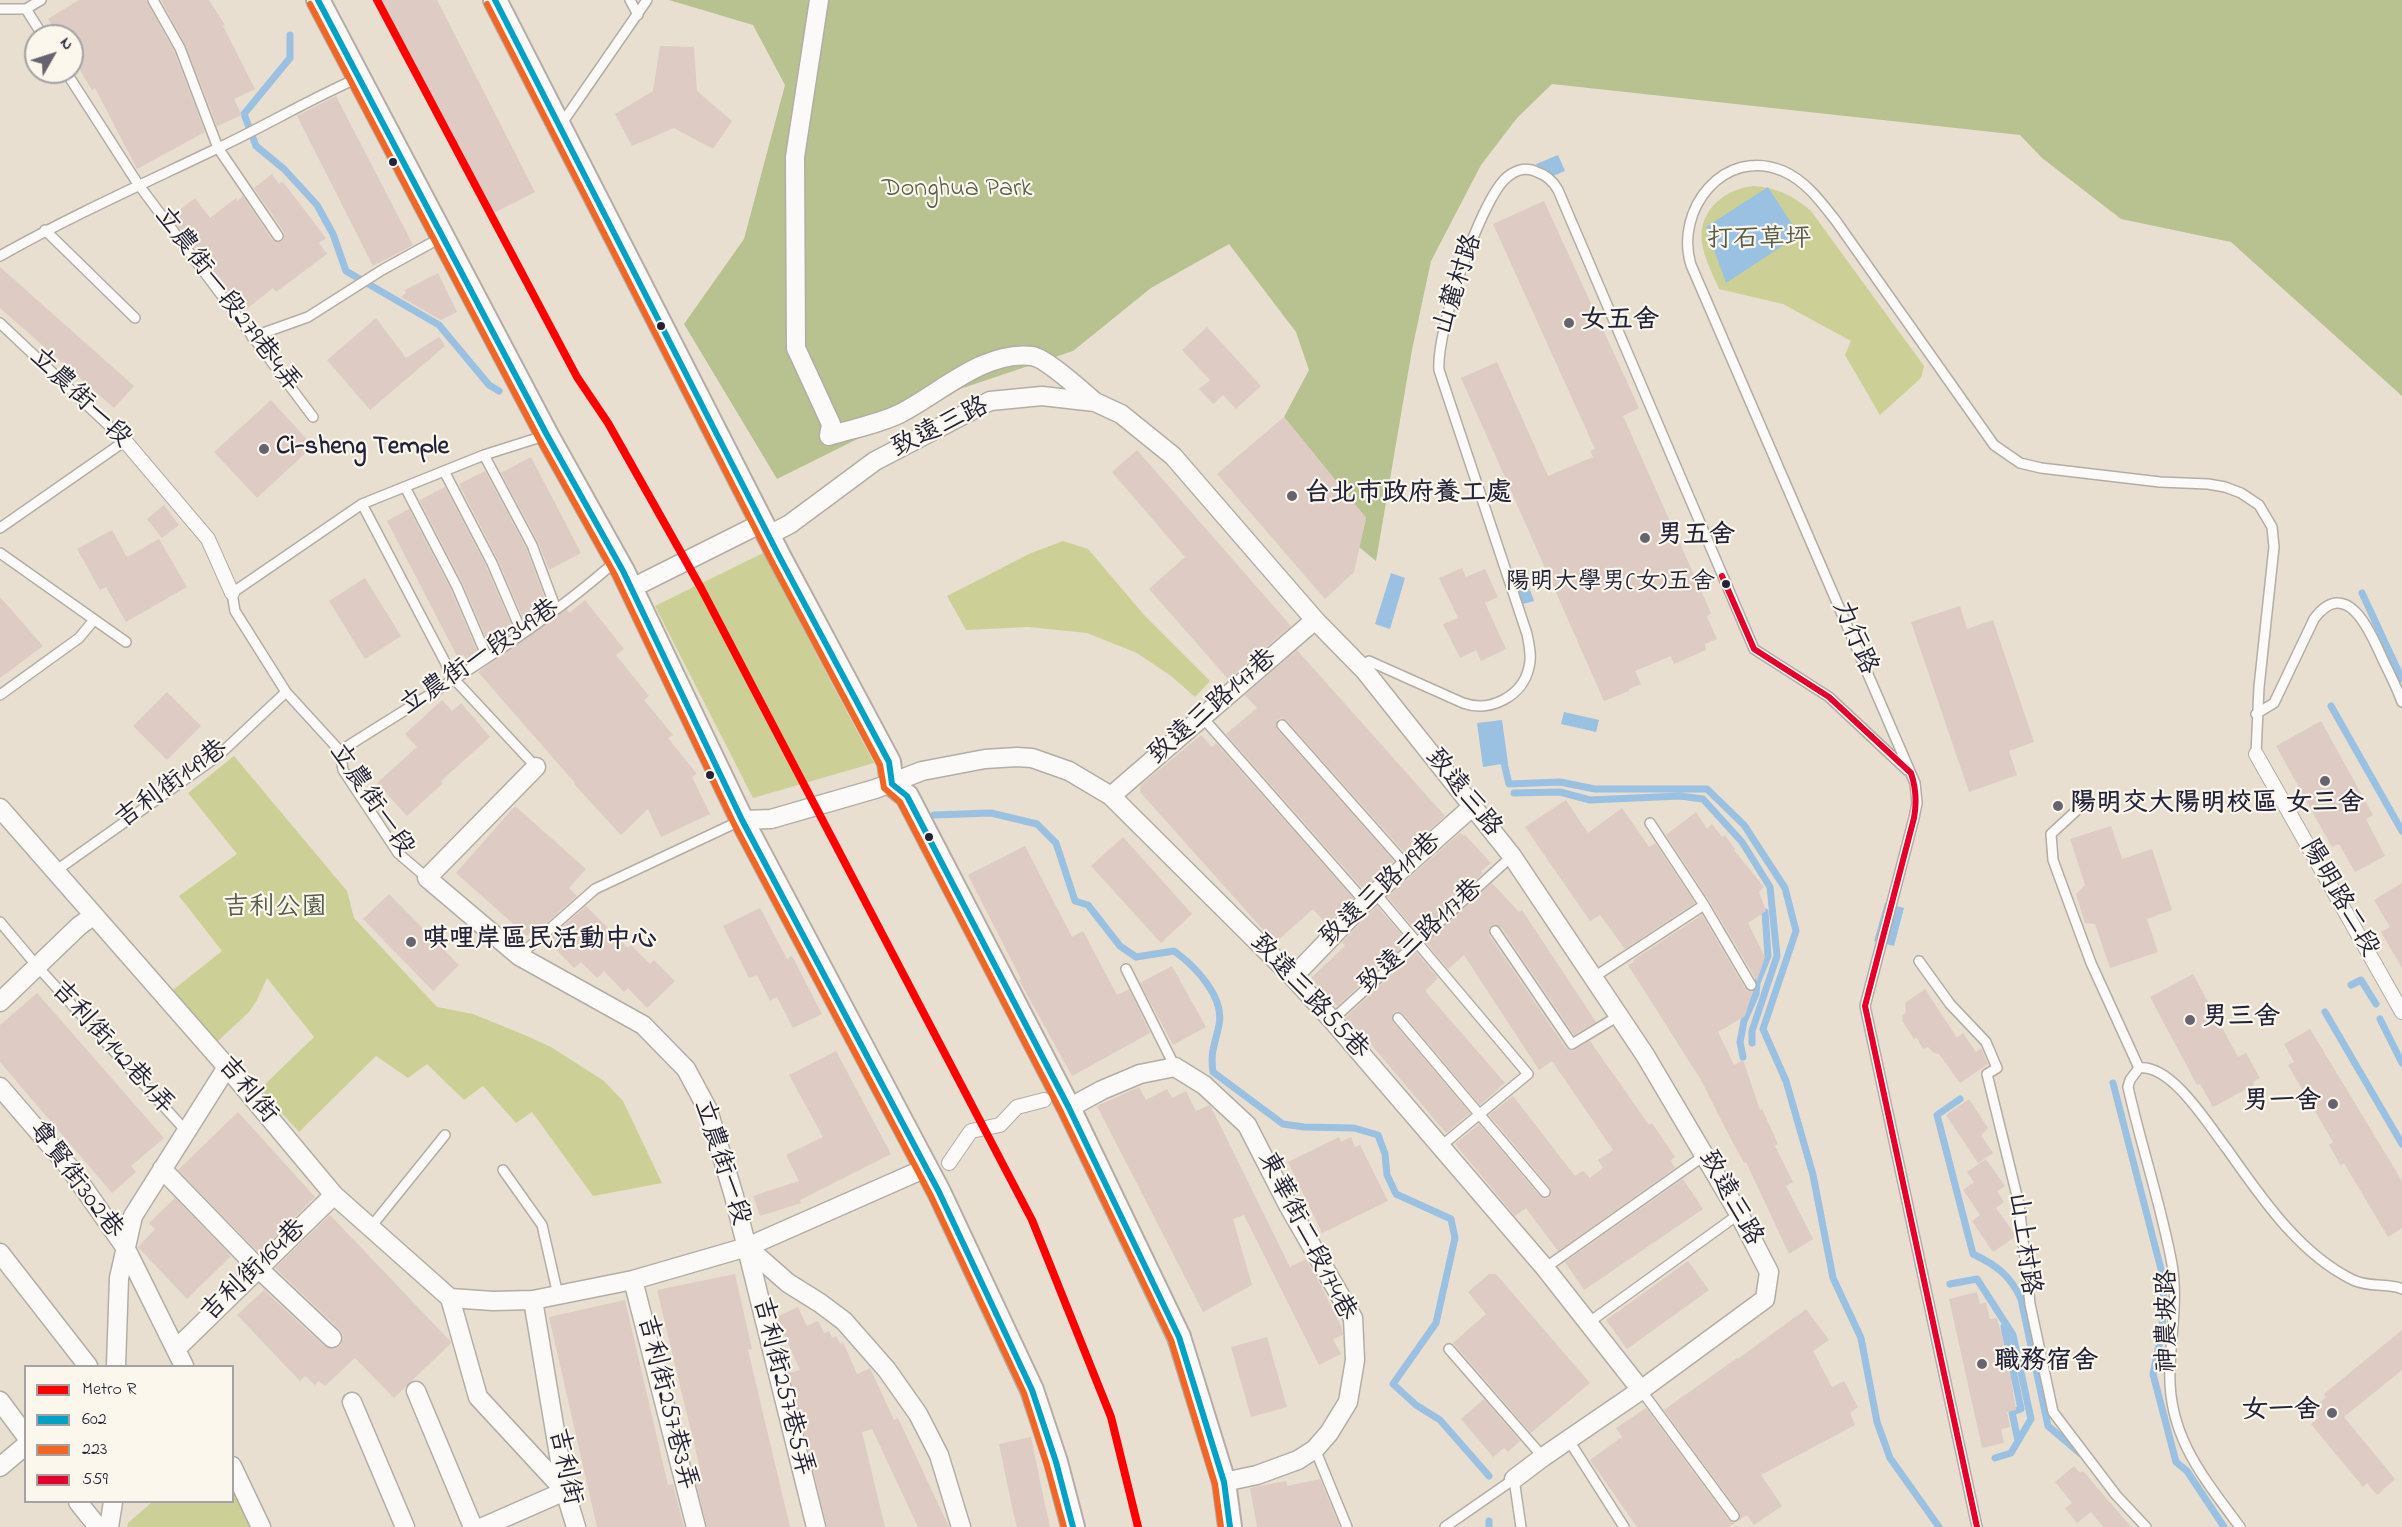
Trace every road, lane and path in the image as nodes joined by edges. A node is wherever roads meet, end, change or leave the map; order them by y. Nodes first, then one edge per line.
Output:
1 (41, 0) edge
2 (153, 0) edge
3 (318, 0) edge
4 (495, 0) edge
5 (630, 0) edge
6 (647, 0) edge
7 (819, 0) edge
8 (0, 9) edge
9 (26, 9) junction
10 (638, 15) junction
11 (35, 24) edge
12 (358, 77) junction
13 (74, 84) edge
14 (560, 126) junction
15 (218, 148) junction
16 (138, 184) junction
17 (45, 230) junction
18 (278, 236) dead end
19 (442, 237) junction
20 (0, 256) edge
21 (135, 318) dead end
22 (0, 323) edge
23 (252, 337) junction
24 (1095, 402) junction
25 (313, 417) dead end
26 (547, 435) junction
27 (125, 441) junction
28 (484, 455) junction
29 (444, 471) junction
30 (405, 487) junction
31 (362, 504) junction
32 (0, 528) edge
33 (766, 529) junction
34 (0, 553) edge
35 (617, 560) junction
36 (632, 588) junction
37 (232, 593) junction
38 (556, 609) junction
39 (94, 620) junction
40 (1315, 620) junction
41 (522, 633) junction
42 (126, 642) dead end
43 (487, 657) junction
44 (1362, 669) junction
45 (454, 679) junction
46 (286, 692) junction
47 (0, 695) edge
48 (2402, 702) edge
49 (2256, 714) junction
50 (1203, 718) junction
51 (1282, 725) dead end
52 (340, 751) junction
53 (2256, 754) joint
54 (536, 767) joint
55 (1911, 774) junction
56 (892, 784) junction
57 (1111, 796) junction
58 (1472, 807) junction
59 (0, 808) edge
60 (2077, 810) dead end
61 (742, 820) junction
62 (1650, 823) dead end
63 (1512, 856) junction
64 (1407, 866) junction
65 (54, 872) junction
66 (427, 878) junction
67 (1370, 898) junction
68 (1704, 905) junction
69 (93, 916) junction
70 (0, 922) edge
71 (1495, 930) dead end
72 (1418, 943) junction
73 (519, 956) junction
74 (1919, 961) dead end
75 (37, 966) junction
76 (1126, 969) dead end
77 (1293, 976) junction
78 (1594, 977) junction
79 (1751, 985) dead end
80 (0, 1002) edge
81 (2402, 1012) edge
82 (1620, 1015) junction
83 (1398, 1018) dead end
84 (1332, 1020) junction
85 (227, 1067) junction
86 (1175, 1067) junction
87 (2139, 1068) junction
88 (0, 1087) edge
89 (1044, 1100) dead end
90 (1069, 1108) junction
91 (1479, 1114) junction
92 (186, 1131) junction
93 (445, 1135) dead end
94 (1440, 1147) junction
95 (1705, 1155) junction
96 (949, 1163) dead end
97 (927, 1168) junction
98 (162, 1169) junction
99 (503, 1170) dead end
100 (1545, 1192) dead end
101 (334, 1195) junction
102 (1739, 1214) junction
103 (370, 1228) junction
104 (125, 1247) junction
105 (747, 1247) junction
106 (0, 1253) edge
107 (1545, 1268) junction
108 (259, 1269) junction
109 (633, 1280) junction
110 (2402, 1289) edge
111 (558, 1295) junction
112 (450, 1298) junction
113 (533, 1300) junction
114 (1588, 1323) junction
115 (332, 1338) dead end
116 (176, 1349) junction
117 (1449, 1349) dead end
118 (87, 1365) edge
119 (116, 1365) edge
120 (184, 1365) edge
121 (1641, 1390) junction
122 (416, 1391) dead end
123 (0, 1401) edge
124 (352, 1402) dead end
125 (24, 1433) edge
126 (1568, 1440) junction
127 (24, 1447) edge
128 (1315, 1449) junction
129 (1542, 1457) junction
130 (0, 1467) edge
131 (234, 1470) edge
132 (1514, 1479) junction
133 (1224, 1482) junction
134 (565, 1491) junction
135 (79, 1503) edge
136 (113, 1503) edge
137 (1734, 1516) dead end
138 (98, 1527) edge
139 (109, 1527) edge
140 (261, 1527) edge
141 (405, 1527) edge
142 (473, 1527) edge
143 (483, 1527) edge
144 (576, 1527) edge
145 (696, 1527) edge
146 (816, 1527) edge
147 (961, 1527) edge
148 (1073, 1527) edge
149 (1230, 1527) edge
150 (1347, 1527) edge
151 (1445, 1527) edge
152 (1521, 1527) edge
153 (1624, 1527) edge
154 (1977, 1527) edge
155 (2146, 1527) edge
156 (2240, 1527) edge

1 - 9 lane
2 - 15 lane
3 - 12 street
4 - 14 street
5 - 10 lane
6 - 10 lane
7 - 24 street
8 - 9 lane
9 - 11 lane
10 - 14 lane
12 - 15 lane
12 - 19 street
13 - 16 lane, 立農街一段279巷4弄
14 - 33 street
15 - 16 lane
15 - 18 lane
16 - 17 lane
16 - 23 lane, 立農街一段279巷4弄
17 - 20 lane
17 - 21 lane
19 - 23 lane
19 - 26 street
22 - 27 lane, 立農街一段
23 - 25 lane, 立農街一段279巷4弄
24 - 33 street, 致遠三路
24 - 40 street, 致遠三路
26 - 28 lane
26 - 35 street
27 - 32 lane
27 - 37 street, 立農街一段
28 - 29 lane
28 - 38 lane
29 - 30 lane
29 - 41 lane
30 - 31 lane
30 - 43 lane
31 - 37 lane
31 - 45 lane
33 - 36 street, 致遠三路
33 - 56 street
34 - 39 lane
35 - 36 street
35 - 38 lane, 立農街一段349巷
36 - 61 street
37 - 46 lane, 立農街一段
38 - 41 lane, 立農街一段349巷
39 - 42 lane
39 - 47 lane
40 - 44 street, 致遠三路
40 - 50 street, 致遠三路147巷
41 - 43 lane, 立農街一段349巷
43 - 45 lane, 立農街一段349巷
44 - 55 lane, 山麓村路
44 - 58 street, 致遠三路
45 - 52 lane, 立農街一段349巷
45 - 54 lane
46 - 52 lane, 立農街一段
46 - 65 lane, 吉利街149巷
48 - 49 lane
49 - 53 lane
49 - 55 lane, 力行路
50 - 57 street, 致遠三路147巷
50 - 67 lane
51 - 64 lane
52 - 66 lane, 立農街一段
53 - 81 street, 陽明路二段
54 - 66 street
55 - 154 lane, 力行路
56 - 57 street, 致遠三路55巷
56 - 61 street, 致遠三路55巷
56 - 90 street
57 - 77 street, 致遠三路55巷
58 - 63 street, 致遠三路
58 - 64 street, 致遠三路119巷
59 - 65 street, 吉利街
60 - 87 lane
61 - 73 lane
61 - 97 street
62 - 68 lane
63 - 72 lane, 致遠三路117巷
63 - 78 street, 致遠三路
64 - 67 street, 致遠三路119巷
65 - 69 street, 吉利街
66 - 73 street, 立農街一段
67 - 72 lane
67 - 77 street, 致遠三路119巷
68 - 78 lane
68 - 79 lane
69 - 75 street
69 - 85 street, 吉利街
70 - 75 lane, 吉利街142巷1弄
71 - 82 lane
72 - 84 lane, 致遠三路117巷
72 - 91 lane
73 - 105 street, 立農街一段
74 - 155 lane, 山上村路
75 - 80 street
75 - 92 lane, 吉利街142巷1弄
76 - 86 lane
77 - 84 street, 致遠三路55巷
78 - 82 street, 致遠三路
82 - 95 street, 致遠三路
83 - 91 lane
84 - 94 street, 致遠三路55巷
85 - 92 street
85 - 101 street, 吉利街
86 - 90 street
86 - 128 street, 東華街二段174巷
87 - 110 lane
87 - 156 lane, 神農坡路
88 - 104 street, 尊賢街302巷
89 - 96 street
90 - 133 street
91 - 94 lane
91 - 100 lane
92 - 98 street
93 - 103 lane
94 - 107 street, 致遠三路55巷
95 - 102 street, 致遠三路
95 - 107 lane
97 - 105 street
97 - 148 street
98 - 104 street
98 - 108 street
99 - 111 lane
101 - 103 street, 吉利街
101 - 108 street, 吉利街164巷
102 - 114 lane
102 - 121 street, 致遠三路
103 - 112 street, 吉利街
104 - 116 street, 尊賢街302巷
104 - 119 street
105 - 109 street
105 - 146 street, 吉利街257巷5弄
105 - 147 street, 立農街一段
106 - 118 street
107 - 114 street, 致遠三路55巷
108 - 115 street
108 - 116 street, 吉利街164巷
109 - 111 street
109 - 145 street, 吉利街257巷3弄
111 - 113 street
112 - 113 street
112 - 134 street
113 - 134 street, 吉利街
114 - 121 street, 致遠三路55巷
116 - 120 street, 尊賢街302巷
117 - 129 lane
121 - 126 street, 致遠三路
121 - 137 lane
122 - 142 street
123 - 125 street
124 - 141 street
126 - 129 street, 致遠三路
126 - 153 lane
127 - 130 street
128 - 133 street, 東華街二段174巷
128 - 150 lane
129 - 132 street, 致遠三路
131 - 140 street
132 - 151 lane
132 - 152 lane
133 - 149 street
134 - 143 street
134 - 144 street, 吉利街
135 - 138 street
136 - 139 street

